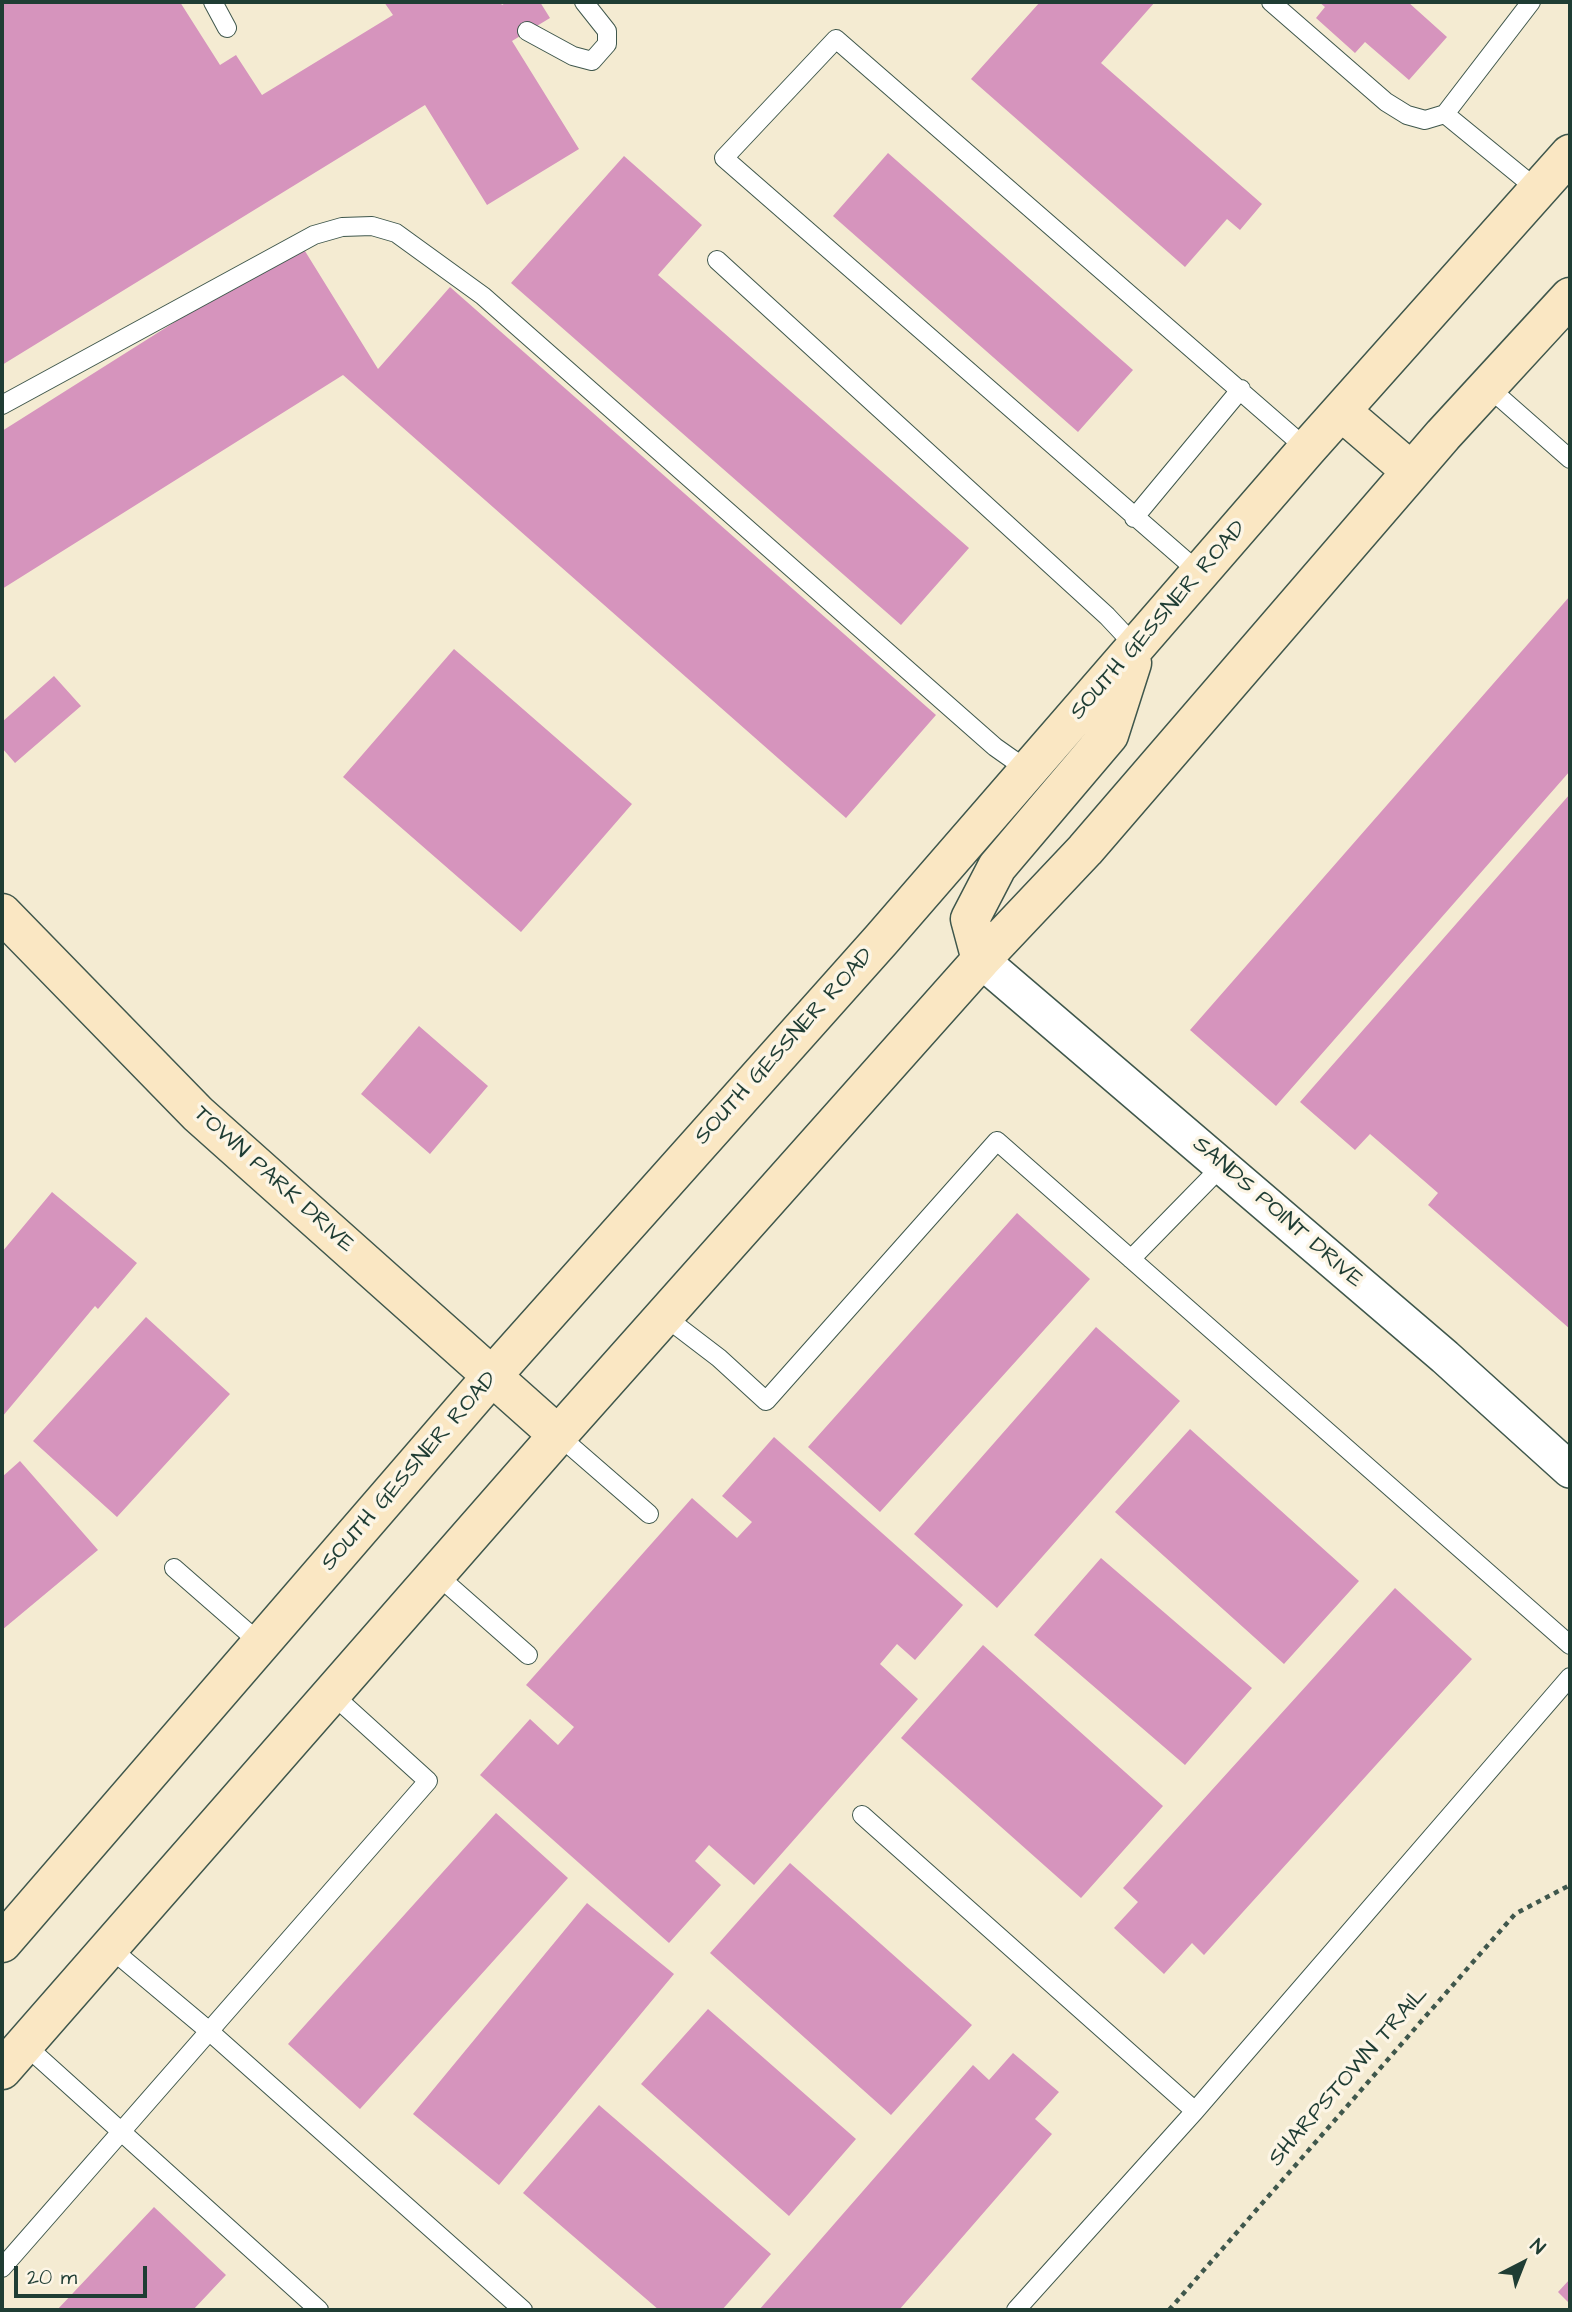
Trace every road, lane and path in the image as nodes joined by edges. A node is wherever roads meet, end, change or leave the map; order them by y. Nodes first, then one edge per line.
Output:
1 (213, 2) edge
2 (584, 2) edge
3 (1271, 2) edge
4 (1531, 2) edge
5 (227, 28) dead end
6 (527, 31) dead end
7 (1445, 114) junction
8 (1570, 154) edge
9 (1538, 190) junction
10 (717, 260) dead end
11 (1570, 297) edge
12 (1487, 386) junction
13 (1241, 389) junction
14 (2, 405) edge
15 (1340, 411) junction
16 (1307, 449) junction
17 (1570, 458) edge
18 (1411, 471) junction
19 (1134, 518) junction
20 (1201, 575) junction
21 (1136, 647) junction
22 (1030, 771) junction
23 (2, 913) edge
24 (981, 960) junction
25 (1222, 1166) junction
26 (1131, 1259) junction
27 (664, 1316) junction
28 (492, 1376) junction
29 (558, 1435) junction
30 (1570, 1470) edge
31 (649, 1514) dead end
32 (174, 1568) dead end
33 (436, 1574) junction
34 (261, 1644) junction
35 (1570, 1645) edge
36 (528, 1655) dead end
37 (1570, 1677) edge
38 (332, 1694) junction
39 (862, 1815) dead end
40 (1570, 1885) edge
41 (2, 1942) edge
42 (110, 1948) junction
43 (209, 2031) junction
44 (13, 2057) edge
45 (1195, 2111) junction
46 (121, 2133) junction
47 (2, 2268) edge
48 (319, 2310) edge
49 (523, 2310) edge
50 (1016, 2310) edge
51 (1169, 2310) edge

1 - 5 lane
2 - 6 lane
3 - 7 lane
4 - 7 lane
7 - 9 lane
8 - 9 main road, SOUTH GESSNER ROAD
9 - 15 main road, SOUTH GESSNER ROAD
10 - 21 lane
11 - 12 main road
12 - 17 lane
12 - 18 main road
13 - 16 lane
13 - 19 lane
13 - 19 lane
14 - 22 lane
15 - 16 main road, SOUTH GESSNER ROAD
15 - 18 main road
16 - 20 main road, SOUTH GESSNER ROAD
18 - 24 main road
19 - 20 lane
20 - 21 main road, SOUTH GESSNER ROAD
21 - 22 main road, SOUTH GESSNER ROAD
21 - 24 main road
22 - 28 main road, SOUTH GESSNER ROAD
23 - 28 main road, TOWN PARK DRIVE
24 - 25 street, SANDS POINT DRIVE
24 - 27 main road
25 - 26 lane
25 - 30 street, SANDS POINT DRIVE
26 - 27 lane
26 - 35 lane
27 - 29 main road
28 - 29 main road, TOWN PARK DRIVE
28 - 34 main road, SOUTH GESSNER ROAD
29 - 31 lane
29 - 33 main road
32 - 34 lane
33 - 36 lane
33 - 38 main road
34 - 41 main road, SOUTH GESSNER ROAD
37 - 45 lane
38 - 42 main road
38 - 43 lane
39 - 45 lane
40 - 51 path, SHARPSTOWN TRAIL
42 - 43 lane
42 - 44 main road
43 - 46 lane
43 - 49 lane
44 - 46 lane
45 - 50 lane
46 - 47 lane
46 - 48 lane

